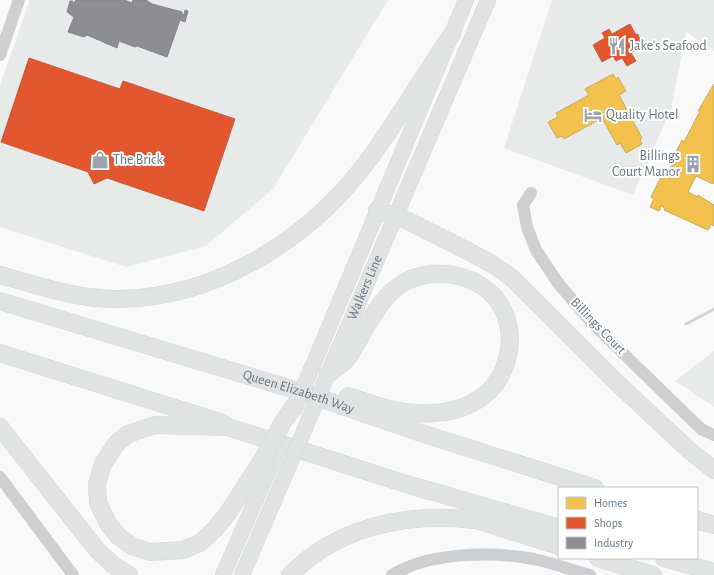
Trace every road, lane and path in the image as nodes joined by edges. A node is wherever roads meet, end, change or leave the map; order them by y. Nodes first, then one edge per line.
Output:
1 (19, 0) edge
2 (466, 0) edge
3 (488, 0) edge
4 (452, 34) junction
5 (0, 55) edge
6 (531, 193) dead end
7 (377, 210) junction
8 (395, 217) junction
9 (0, 275) edge
10 (0, 301) edge
11 (0, 353) edge
12 (328, 374) junction
13 (301, 398) junction
14 (0, 427) edge
15 (714, 435) edge
16 (714, 470) edge
17 (0, 477) edge
18 (592, 487) edge
19 (428, 491) junction
20 (698, 520) edge
21 (714, 525) edge
22 (558, 528) edge
23 (558, 546) edge
24 (601, 559) edge
25 (668, 559) edge
26 (714, 572) edge
27 (73, 575) edge
28 (129, 575) edge
29 (223, 575) edge
30 (242, 575) edge
31 (290, 575) edge
32 (392, 575) edge
33 (590, 575) edge
34 (653, 575) edge

1 - 5 street
2 - 4 main road, Walkers Line
3 - 8 main road, Walkers Line
4 - 7 main road, Walkers Line
4 - 9 highway
6 - 15 street, Billings Court
7 - 8 highway
7 - 13 main road, Walkers Line, bridge
8 - 12 main road, Walkers Line
8 - 16 highway
10 - 13 highway, Queen Elizabeth Way
11 - 19 highway
12 - 13 highway
12 - 30 main road, Walkers Line, bridge
13 - 18 highway, Queen Elizabeth Way
13 - 19 highway, bridge
13 - 29 main road, Walkers Line, bridge
14 - 28 highway
17 - 27 street
19 - 22 highway
20 - 21 highway
23 - 31 highway
24 - 34 highway
25 - 26 highway
32 - 33 street

